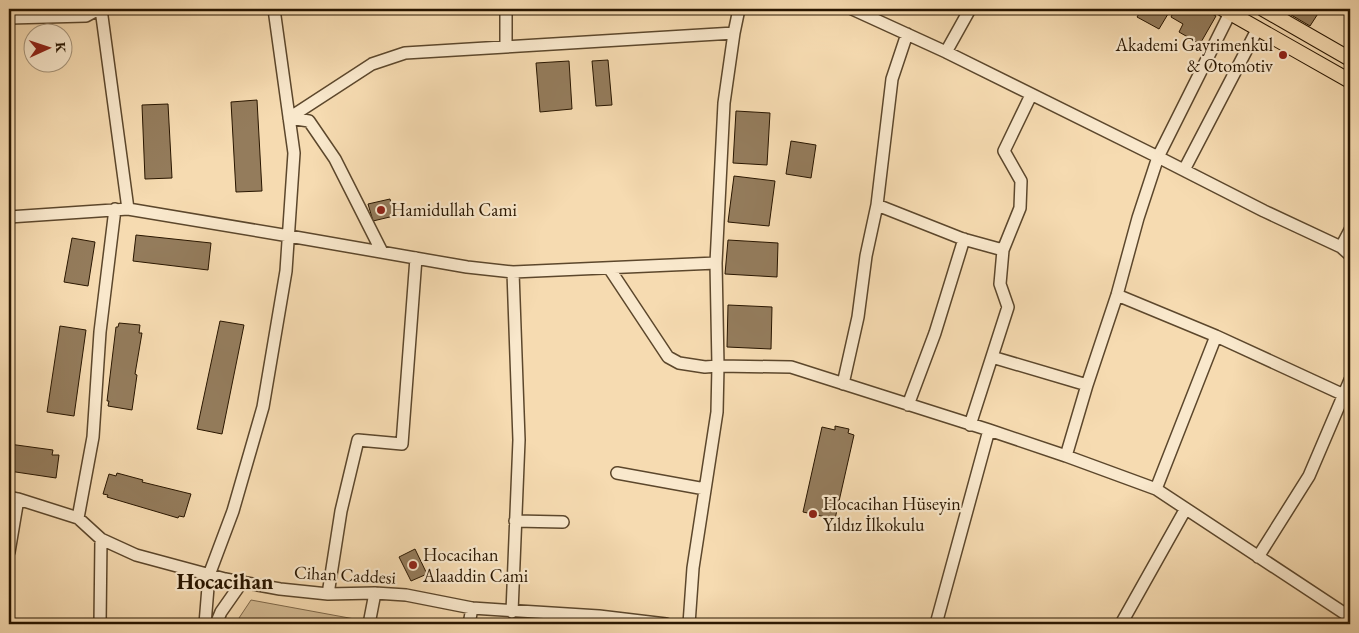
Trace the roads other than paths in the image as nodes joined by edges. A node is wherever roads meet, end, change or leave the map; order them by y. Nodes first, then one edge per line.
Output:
1 (100, 9) edge
2 (274, 9) edge
3 (506, 9) edge
4 (739, 9) edge
5 (852, 9) edge
6 (970, 9) edge
7 (1263, 9) edge
8 (1227, 11) edge
9 (9, 18) edge
10 (1258, 28) junction
11 (734, 33) junction
12 (907, 34) junction
13 (506, 46) junction
14 (946, 52) junction
15 (1350, 59) edge
16 (1350, 81) edge
17 (1031, 95) junction
18 (289, 118) junction
19 (1158, 157) junction
20 (1184, 170) junction
21 (877, 205) junction
22 (115, 209) junction
23 (128, 209) junction
24 (9, 217) edge
25 (1350, 230) edge
26 (289, 236) junction
27 (964, 239) junction
28 (1341, 247) junction
29 (1003, 250) junction
30 (382, 252) junction
31 (1350, 255) edge
32 (416, 258) junction
33 (716, 263) junction
34 (609, 268) junction
35 (513, 272) junction
36 (1117, 295) junction
37 (1216, 336) junction
38 (992, 357) junction
39 (718, 366) junction
40 (1350, 380) edge
41 (844, 384) junction
42 (1087, 385) junction
43 (1344, 395) junction
44 (908, 405) junction
45 (970, 425) junction
46 (989, 430) junction
47 (1066, 456) junction
48 (617, 473) dead end
49 (705, 489) junction
50 (1156, 490) junction
51 (13, 498) edge
52 (1185, 510) junction
53 (78, 518) junction
54 (516, 521) junction
55 (563, 522) dead end
56 (101, 539) junction
57 (9, 552) edge
58 (1258, 557) junction
59 (209, 574) junction
60 (242, 582) junction
61 (375, 593) junction
62 (328, 594) junction
63 (472, 608) junction
64 (512, 612) junction
65 (1350, 618) edge
66 (100, 624) edge
67 (205, 624) edge
68 (216, 624) edge
69 (369, 624) edge
70 (469, 624) edge
71 (666, 624) edge
72 (689, 624) edge
73 (936, 624) edge
74 (1121, 624) edge

1 - 9 street
1 - 23 street
2 - 18 street
3 - 13 street
4 - 11 street
5 - 12 street
6 - 14 street
7 - 15 main road
8 - 10 main road
8 - 19 street
10 - 16 main road
10 - 20 street
11 - 13 street
11 - 33 street
12 - 14 street
12 - 21 street
13 - 18 street
14 - 17 street
17 - 19 street
17 - 29 street
18 - 26 street
18 - 30 street
19 - 20 street
19 - 36 street
20 - 28 street
21 - 27 street
21 - 41 street
22 - 23 street
22 - 24 street
22 - 53 street
23 - 26 street
25 - 28 street
26 - 30 street
26 - 59 street
27 - 29 street
27 - 44 street
28 - 31 street
29 - 38 street
30 - 32 street
32 - 35 street
32 - 62 street
33 - 34 street
33 - 39 street
34 - 35 street
34 - 39 street
35 - 54 street
36 - 37 street
36 - 42 street
37 - 43 street
37 - 50 street
38 - 42 street
38 - 45 street
39 - 41 street
39 - 49 street
40 - 43 street
41 - 44 street
42 - 47 street
43 - 58 street
44 - 45 street
45 - 46 street
46 - 47 street
46 - 73 street
47 - 50 street
48 - 49 street
49 - 72 street
50 - 52 street
51 - 53 street, Cihan Caddesi
51 - 57 street
52 - 58 street
52 - 74 street
53 - 56 street, Cihan Caddesi
54 - 55 street
54 - 64 street
56 - 59 street, Cihan Caddesi
56 - 66 street
58 - 65 street
59 - 60 street, Cihan Caddesi
59 - 67 street
60 - 62 street, Cihan Caddesi
60 - 68 street
61 - 62 street, Cihan Caddesi
61 - 63 street, Cihan Caddesi
61 - 69 street
63 - 64 street, Cihan Caddesi
63 - 70 street
64 - 71 street, Cihan Caddesi

